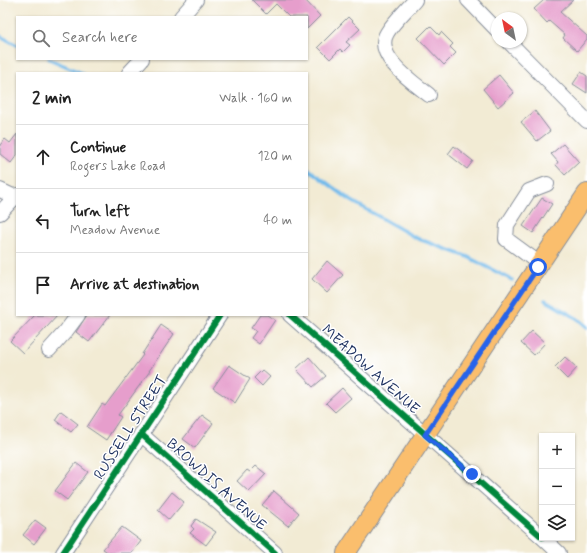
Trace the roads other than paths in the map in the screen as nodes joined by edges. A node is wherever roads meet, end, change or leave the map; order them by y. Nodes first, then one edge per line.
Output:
1 (196, 0) edge
2 (415, 0) edge
3 (468, 0) edge
4 (182, 16) edge
5 (491, 24) edge
6 (515, 48) edge
7 (141, 60) edge
8 (130, 72) edge
9 (428, 95) dead end
10 (587, 121) edge
11 (547, 184) dead end
12 (0, 190) edge
13 (587, 195) edge
14 (16, 197) edge
15 (0, 214) edge
16 (540, 264) junction
17 (77, 316) edge
18 (219, 316) edge
19 (291, 316) edge
20 (49, 350) dead end
21 (141, 434) junction
22 (425, 435) junction
23 (539, 535) edge
24 (545, 541) edge
25 (63, 553) edge
26 (276, 553) edge
27 (346, 553) edge
28 (559, 553) edge

1 - 4 street
2 - 9 street
3 - 5 street
6 - 10 street
7 - 8 street
11 - 16 street
12 - 14 street
13 - 16 main road
14 - 15 street
16 - 22 main road
17 - 20 street
18 - 21 street, RUSSELL STREET
19 - 22 street, MEADOW AVENUE
21 - 25 street, RUSSELL STREET
21 - 26 street, BROWDIS AVENUE
22 - 23 street, MEADOW AVENUE
22 - 27 main road
24 - 28 street, MEADOW AVENUE

